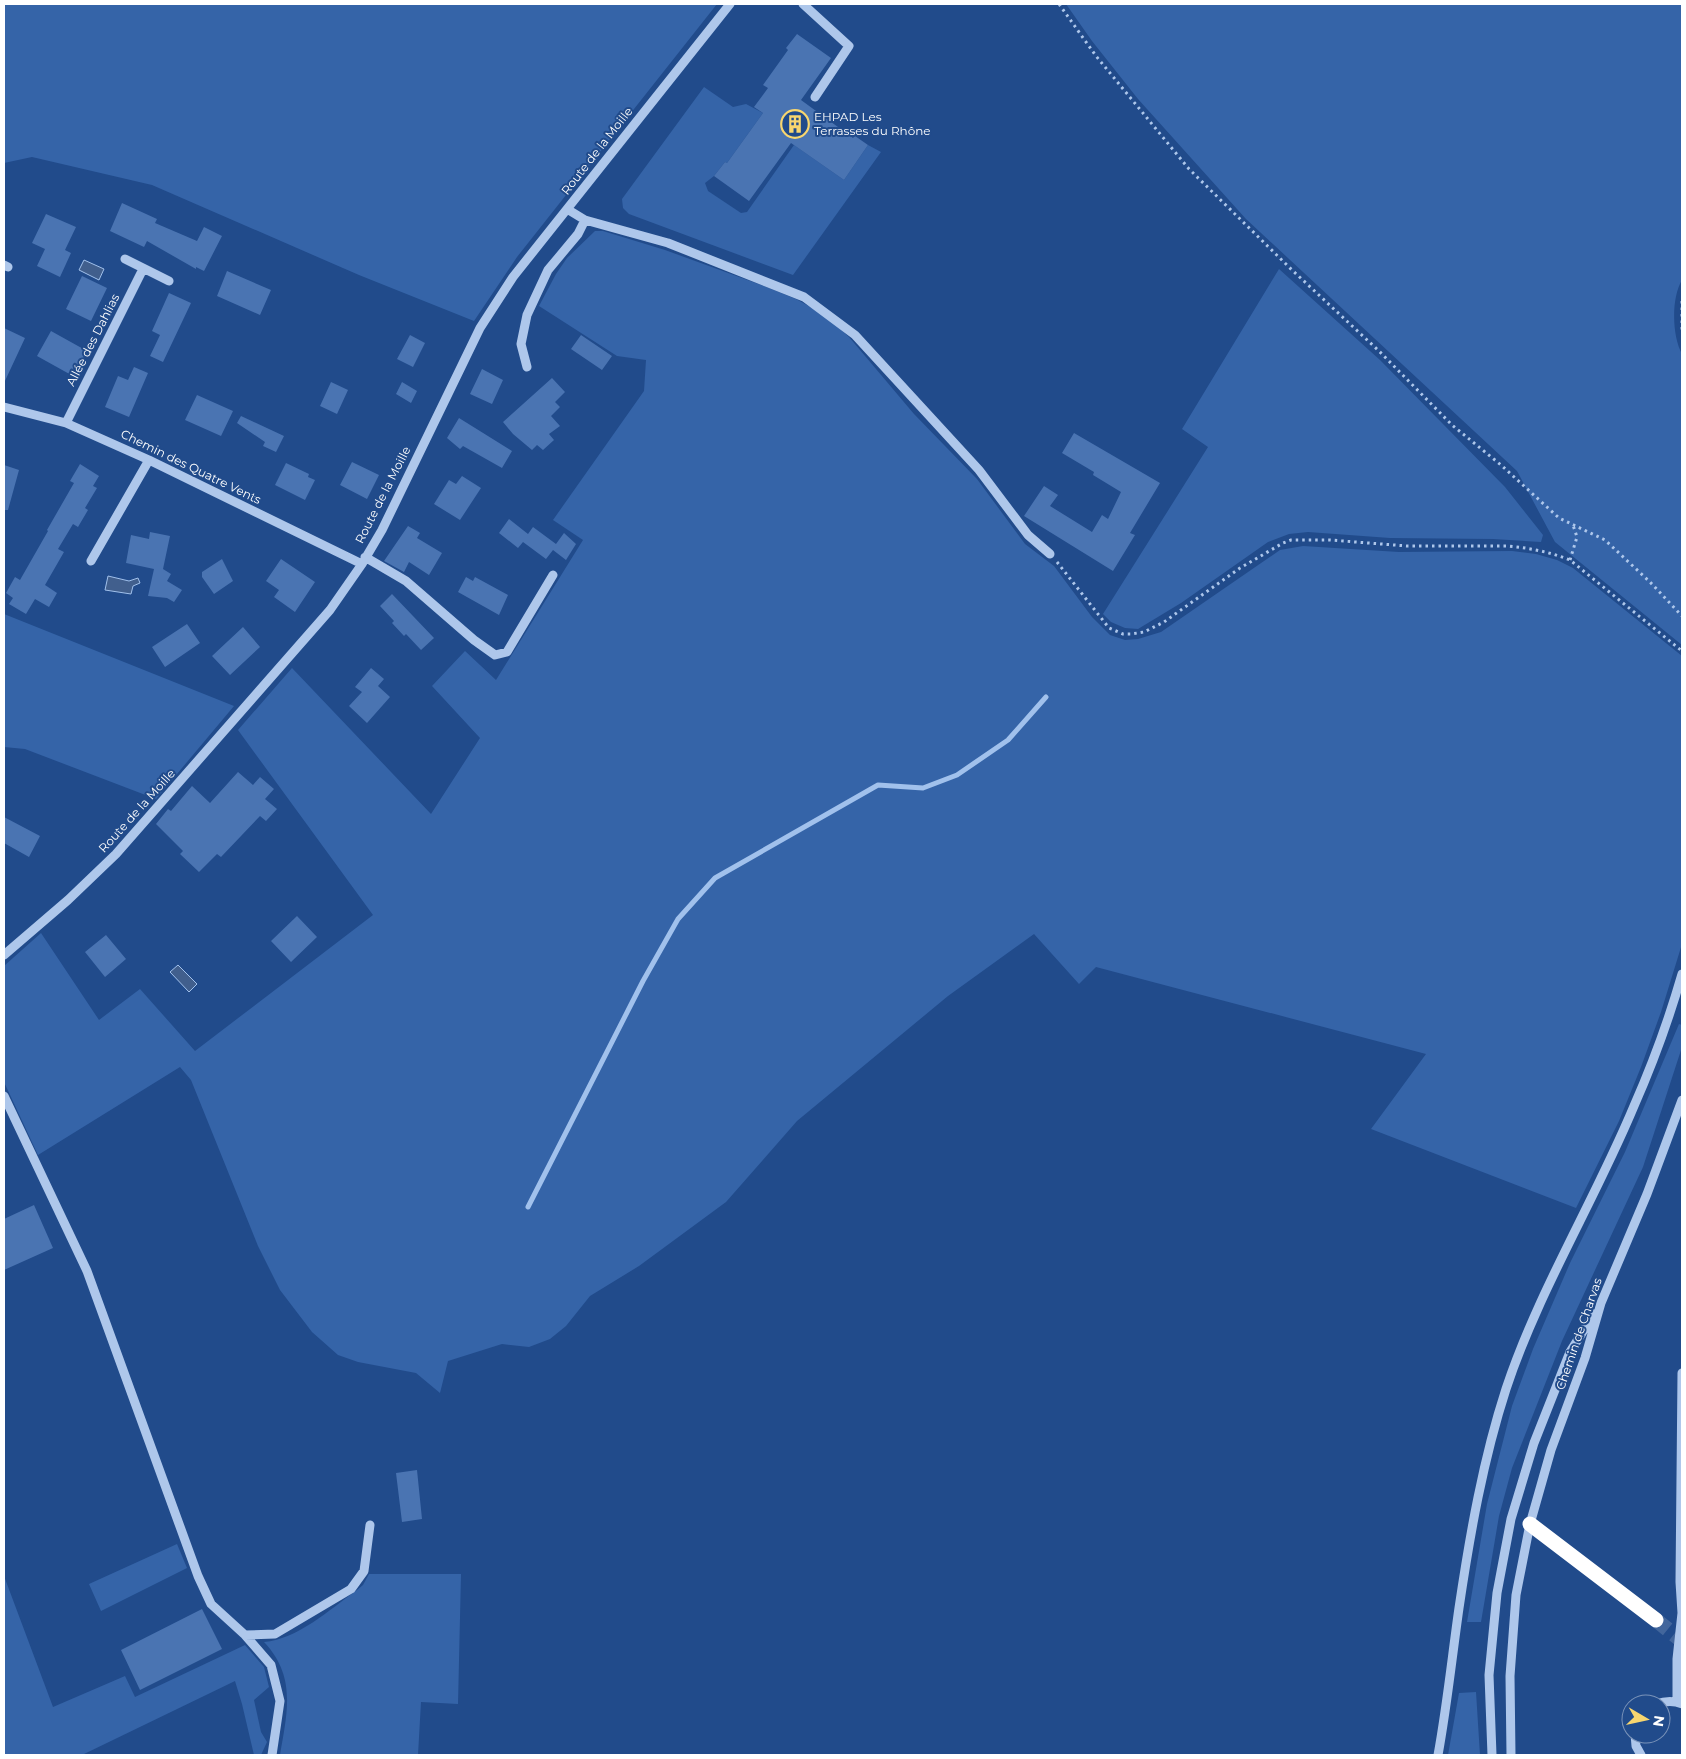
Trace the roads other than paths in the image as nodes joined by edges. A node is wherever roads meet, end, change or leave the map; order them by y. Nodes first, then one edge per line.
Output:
1 (730, 4) edge
2 (803, 4) edge
3 (815, 97) dead end
4 (567, 209) junction
5 (585, 220) junction
6 (125, 259) dead end
7 (143, 269) junction
8 (169, 281) dead end
9 (527, 367) dead end
10 (4, 407) edge
11 (66, 423) junction
12 (149, 460) junction
13 (1050, 554) road end
14 (91, 561) dead end
15 (364, 561) junction
16 (553, 575) dead end
17 (4, 955) edge
18 (1682, 974) edge
19 (4, 1096) edge
20 (1682, 1100) edge
21 (1600, 1303) junction
22 (1682, 1373) edge
23 (1530, 1524) junction
24 (370, 1525) dead end
25 (1681, 1581) edge
26 (1682, 1613) edge
27 (1656, 1620) tunnel mouth
28 (245, 1635) junction
29 (1680, 1703) edge
30 (272, 1755) edge
31 (1438, 1755) edge
32 (1492, 1755) edge
33 (1511, 1755) edge

1 - 4 street, Route de la Moille
2 - 3 street
4 - 5 street
4 - 15 street, Route de la Moille
5 - 9 street
5 - 13 street
6 - 7 street
7 - 8 street
7 - 11 street, Allée des Dahlias
10 - 11 street, Chemin des Quatre Vents
11 - 12 street, Chemin des Quatre Vents
12 - 14 street
12 - 15 street, Chemin des Quatre Vents
15 - 16 street, Chemin des Quatre Vents
15 - 17 street, Route de la Moille
18 - 31 street
19 - 28 street
20 - 21 street, Chemin de Charvas
21 - 23 street, Chemin de Charvas
21 - 32 street
22 - 25 street
23 - 27 highway
23 - 33 street, Chemin de Charvas
24 - 28 street
25 - 26 street
26 - 29 street
28 - 30 street

